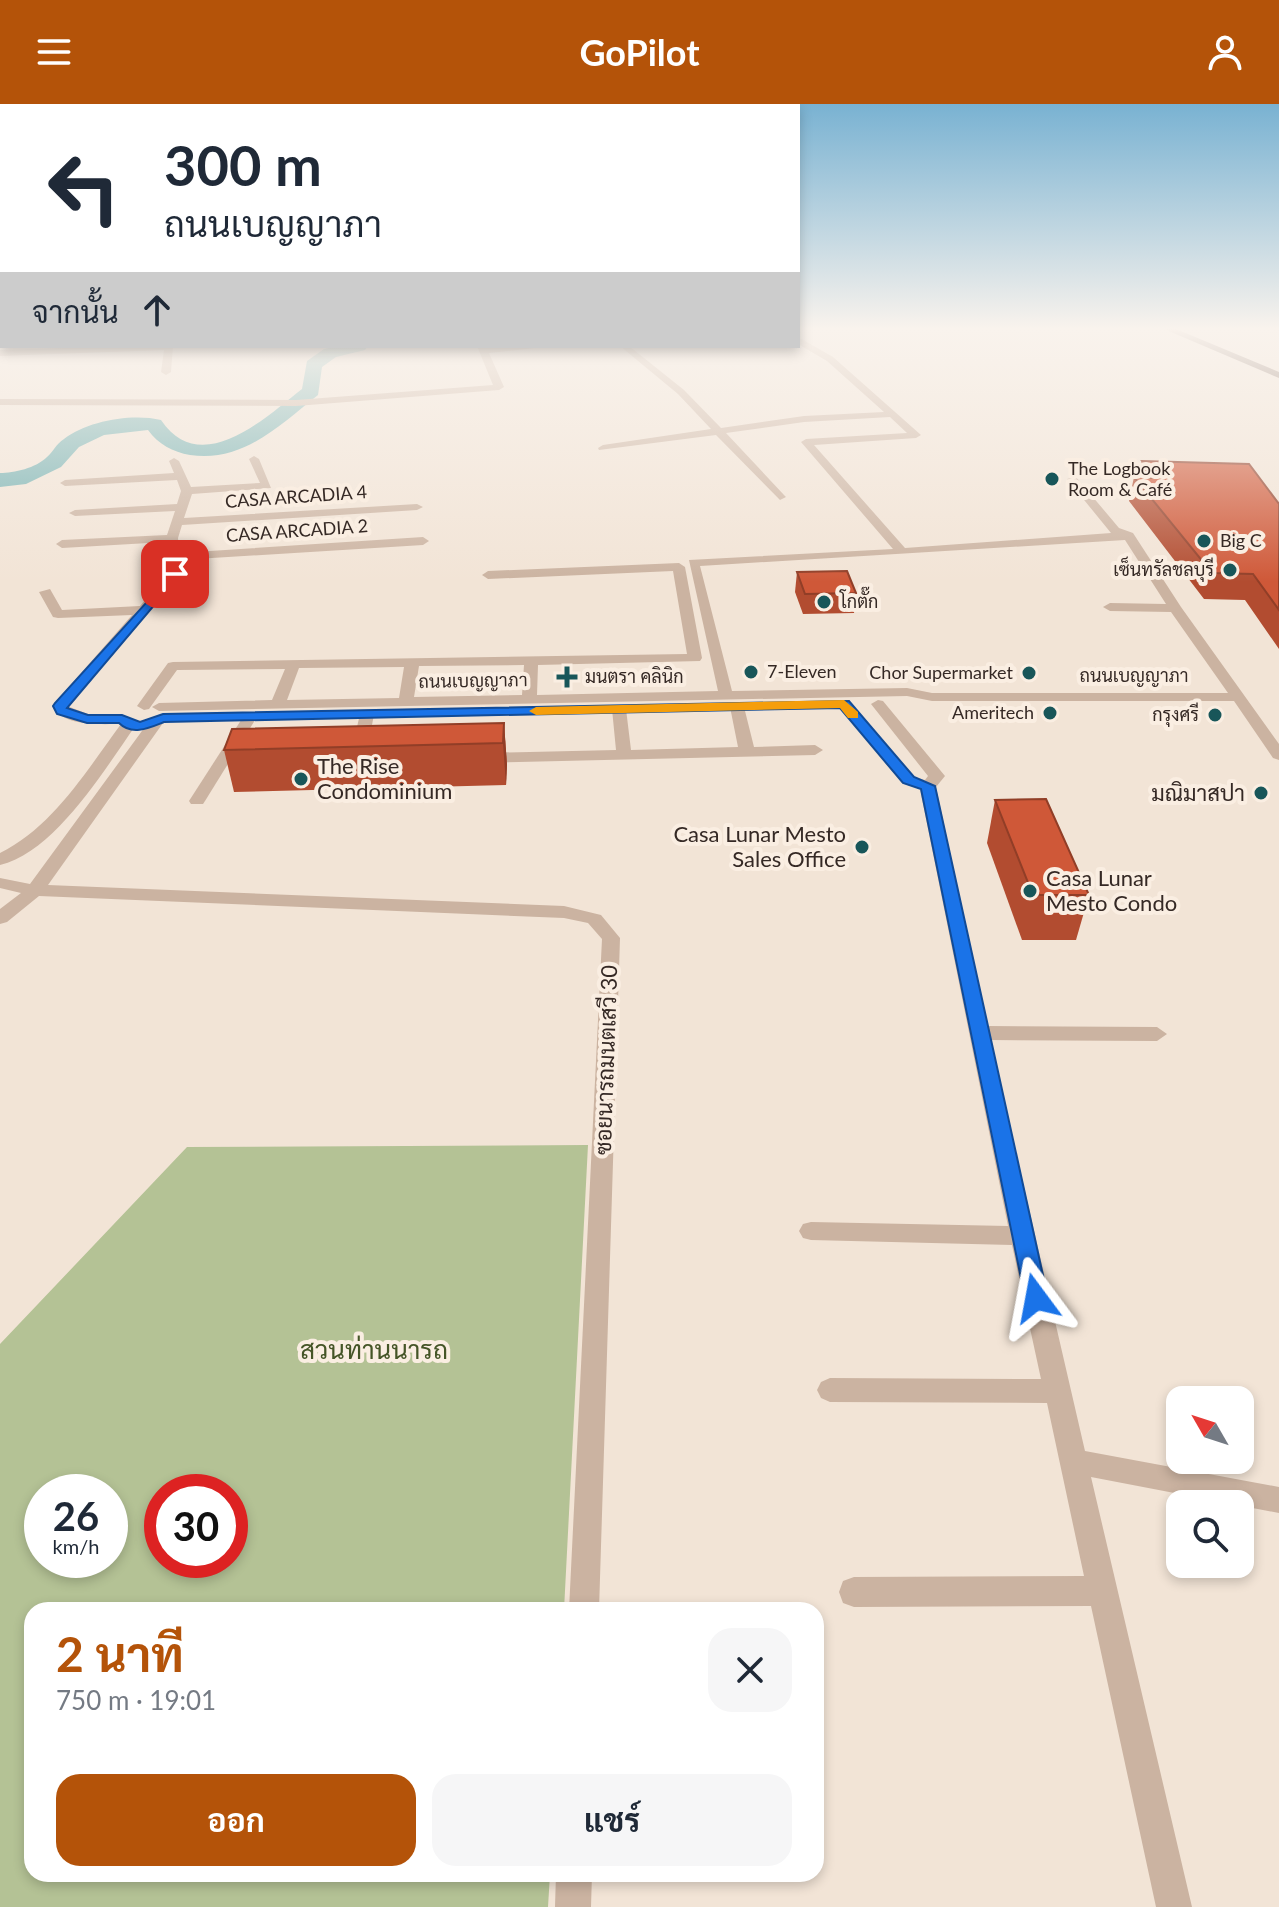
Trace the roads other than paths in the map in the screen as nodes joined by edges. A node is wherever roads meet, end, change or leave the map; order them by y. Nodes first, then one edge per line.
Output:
1 (701, 413) edge
2 (893, 414) joint
3 (818, 418) junction
4 (718, 432) junction
5 (839, 440) junction
6 (603, 448) dead end
7 (254, 459) dead end
8 (174, 461) dead end
9 (181, 476) junction
10 (1072, 479) dead end
11 (65, 483) dead end
12 (187, 491) junction
13 (780, 497) dead end
14 (181, 507) junction
15 (417, 507) dead end
16 (75, 513) dead end
17 (177, 522) junction
18 (1129, 536) junction
19 (172, 538) junction
20 (423, 541) dead end
21 (62, 544) dead end
22 (902, 552) junction
23 (174, 557) junction
24 (488, 575) dead end
25 (45, 592) dead end
26 (1110, 607) dead end
27 (1175, 608) junction
28 (145, 610) junction
29 (531, 661) junction
30 (294, 663) junction
31 (412, 663) junction
32 (932, 697) junction
33 (1239, 697) junction
34 (529, 700) junction
35 (732, 701) junction
36 (406, 702) junction
37 (691, 702) junction
38 (844, 704) junction
39 (878, 704) junction
40 (278, 705) junction
41 (442, 707) junction
42 (619, 709) junction
43 (367, 714) junction
44 (143, 715) junction
45 (250, 717) junction
46 (815, 750) dead end
47 (747, 752) junction
48 (479, 754) edge
49 (624, 755) junction
50 (1279, 755) edge
51 (357, 761) edge
52 (928, 786) junction
53 (73, 799) junction
54 (100, 801) junction
55 (197, 801) dead end
56 (0, 860) edge
57 (0, 883) edge
58 (35, 890) junction
59 (0, 918) edge
60 (978, 1033) junction
61 (1157, 1034) dead end
62 (811, 1231) dead end
63 (1022, 1236) junction
64 (830, 1390) dead end
65 (1057, 1391) junction
66 (1072, 1461) junction
67 (1279, 1500) edge
68 (1103, 1591) junction
69 (854, 1592) dead end
70 (584, 1602) edge
71 (574, 1882) edge
72 (1180, 1905) edge
73 (573, 1907) edge

1 - 4 street
2 - 3 street
2 - 5 street
3 - 4 street
3 - 5 street
4 - 6 street
4 - 13 street
5 - 22 street
7 - 12 street
8 - 9 street
9 - 11 street
9 - 12 street
10 - 18 street
12 - 14 street
14 - 16 street
14 - 17 street
15 - 17 street, CASA ARCADIA 4
17 - 19 street
18 - 22 street
18 - 27 street
19 - 21 street
19 - 23 street
20 - 23 street, CASA ARCADIA 2
22 - 35 street
23 - 28 street
24 - 29 street
25 - 28 street
26 - 27 street
27 - 33 street
28 - 44 street
29 - 31 street
29 - 34 street
30 - 31 street
30 - 40 street
30 - 44 street
31 - 36 street
32 - 33 street, ถนนเบญญาภา
32 - 35 street, ถนนเบญญาภา
32 - 39 street, ถนนเบญญาภา
33 - 50 street
34 - 37 street, ถนนเบญญาภา
34 - 41 street, ถนนเบญญาภา
35 - 37 street, ถนนเบญญาภา
35 - 38 street, ถนนเบญญาภา
35 - 47 street
36 - 40 street, ถนนเบญญาภา
36 - 41 street, ถนนเบญญาภา
37 - 42 street, ถนนเบญญาภา
38 - 39 street, ถนนเบญญาภา
38 - 52 street
39 - 52 street
40 - 44 street, ถนนเบญญาภา
41 - 42 street, ถนนเบญญาภา
41 - 43 street, ถนนเบญญาภา
42 - 49 street
43 - 45 street, ถนนเบญญาภา
43 - 51 street
44 - 45 street, ถนนเบญญาภา
44 - 53 street
44 - 54 street
45 - 55 street
46 - 47 street
47 - 49 street
48 - 49 street
52 - 60 street
53 - 54 street
53 - 56 street
54 - 58 street
57 - 58 street, ซอยนารถมนตเสวี 30
58 - 59 street
58 - 70 street, ซอยนารถมนตเสวี 30
60 - 61 street
60 - 63 street
62 - 63 street
63 - 65 street
64 - 65 street
65 - 66 street
66 - 67 street
66 - 68 street
68 - 69 street
68 - 72 street
71 - 73 street

